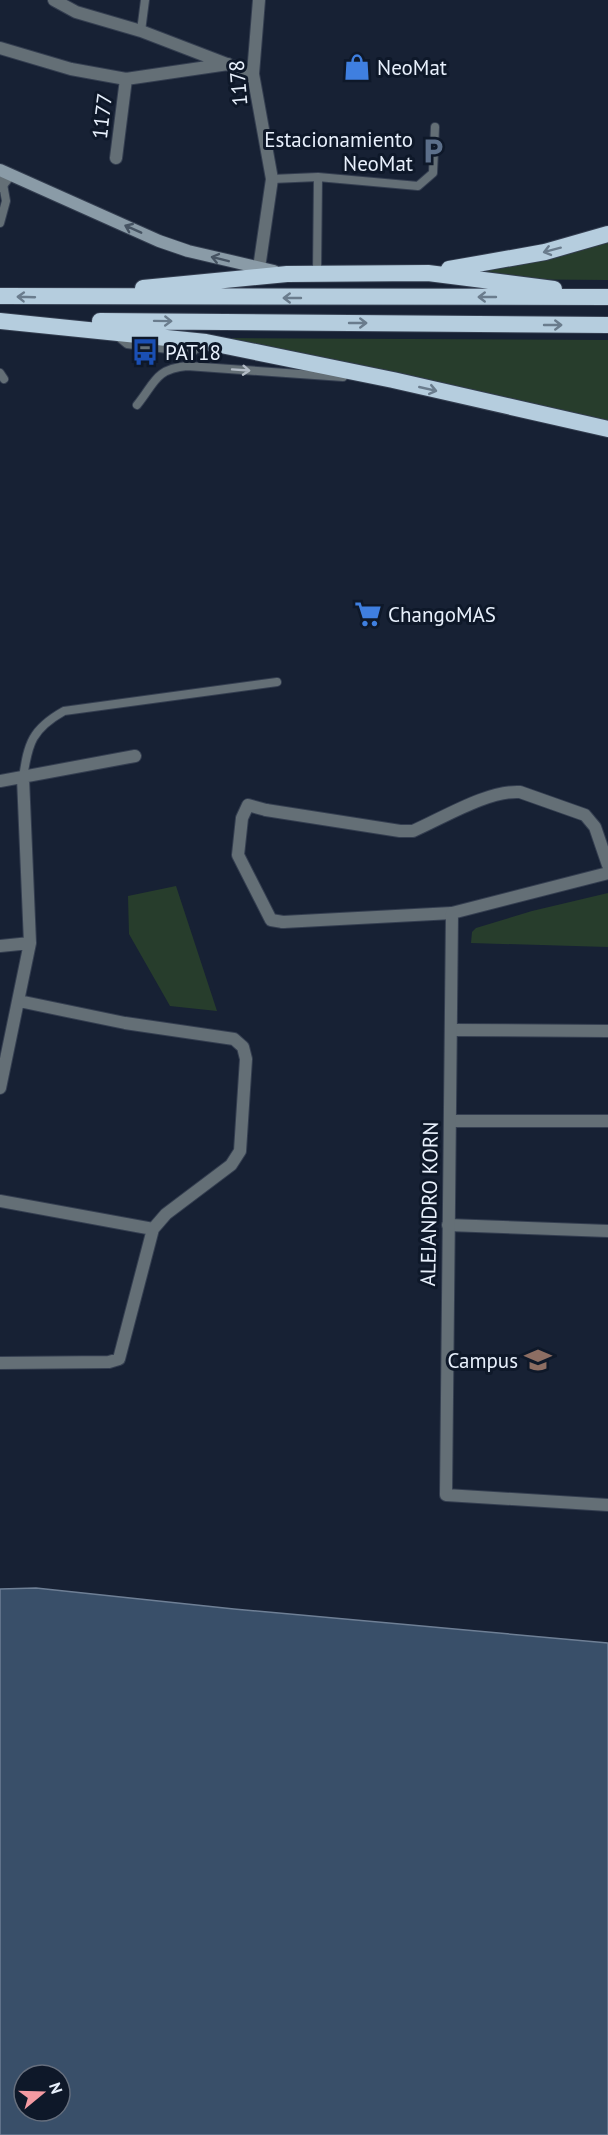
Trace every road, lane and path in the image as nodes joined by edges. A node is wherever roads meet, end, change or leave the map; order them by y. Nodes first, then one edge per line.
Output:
1 (54, 0) edge
2 (145, 0) edge
3 (259, 0) edge
4 (141, 32) junction
5 (0, 48) edge
6 (228, 64) junction
7 (253, 74) junction
8 (126, 79) junction
9 (435, 127) dead end
10 (116, 158) dead end
11 (318, 177) junction
12 (3, 179) edge
13 (272, 179) junction
14 (0, 223) edge
15 (608, 234) edge
16 (259, 268) junction
17 (317, 273) junction
18 (428, 273) junction
19 (287, 274) junction
20 (0, 296) edge
21 (608, 296) edge
22 (53, 298) junction
23 (0, 320) edge
24 (608, 325) edge
25 (393, 380) junction
26 (137, 405) dead end
27 (608, 429) edge
28 (277, 682) dead end
29 (135, 756) dead end
30 (23, 778) junction
31 (0, 781) edge
32 (608, 830) edge
33 (603, 850) junction
34 (608, 865) edge
35 (608, 873) edge
36 (452, 913) junction
37 (30, 943) junction
38 (0, 946) edge
39 (19, 1001) junction
40 (452, 1030) junction
41 (608, 1031) edge
42 (0, 1088) edge
43 (450, 1121) junction
44 (608, 1121) edge
45 (0, 1201) edge
46 (448, 1225) junction
47 (153, 1229) junction
48 (608, 1231) edge
49 (0, 1363) edge
50 (608, 1505) edge

1 - 4 street
2 - 4 lane
3 - 7 street, 1178
4 - 6 street
5 - 8 street
6 - 7 street
6 - 8 street
7 - 13 street, 1178
8 - 10 street, 1177
9 - 11 lane
11 - 13 lane
11 - 17 lane
12 - 14 lane
16 -> 12 main road
13 - 16 street, 1178
15 -> 18 highway
16 - 19 main road
17 - 18 highway
17 - 19 highway
18 - 21 highway
19 - 22 highway
22 -> 20 highway
21 -> 22 highway
23 -> 24 highway
23 - 25 highway
26 -> 25 lane
25 -> 27 highway
28 - 30 lane
29 - 30 street
30 - 31 street
30 - 37 street
32 - 33 street
33 - 34 street
33 - 36 street
35 - 36 street
36 - 40 street, ALEJANDRO KORN
37 - 38 street
37 - 39 street
39 - 42 street
39 - 47 street
40 - 41 street
40 - 43 street, ALEJANDRO KORN
43 - 44 street
43 - 46 street, ALEJANDRO KORN
45 - 47 street
46 - 48 street
46 - 50 street, ALEJANDRO KORN
47 - 49 street

